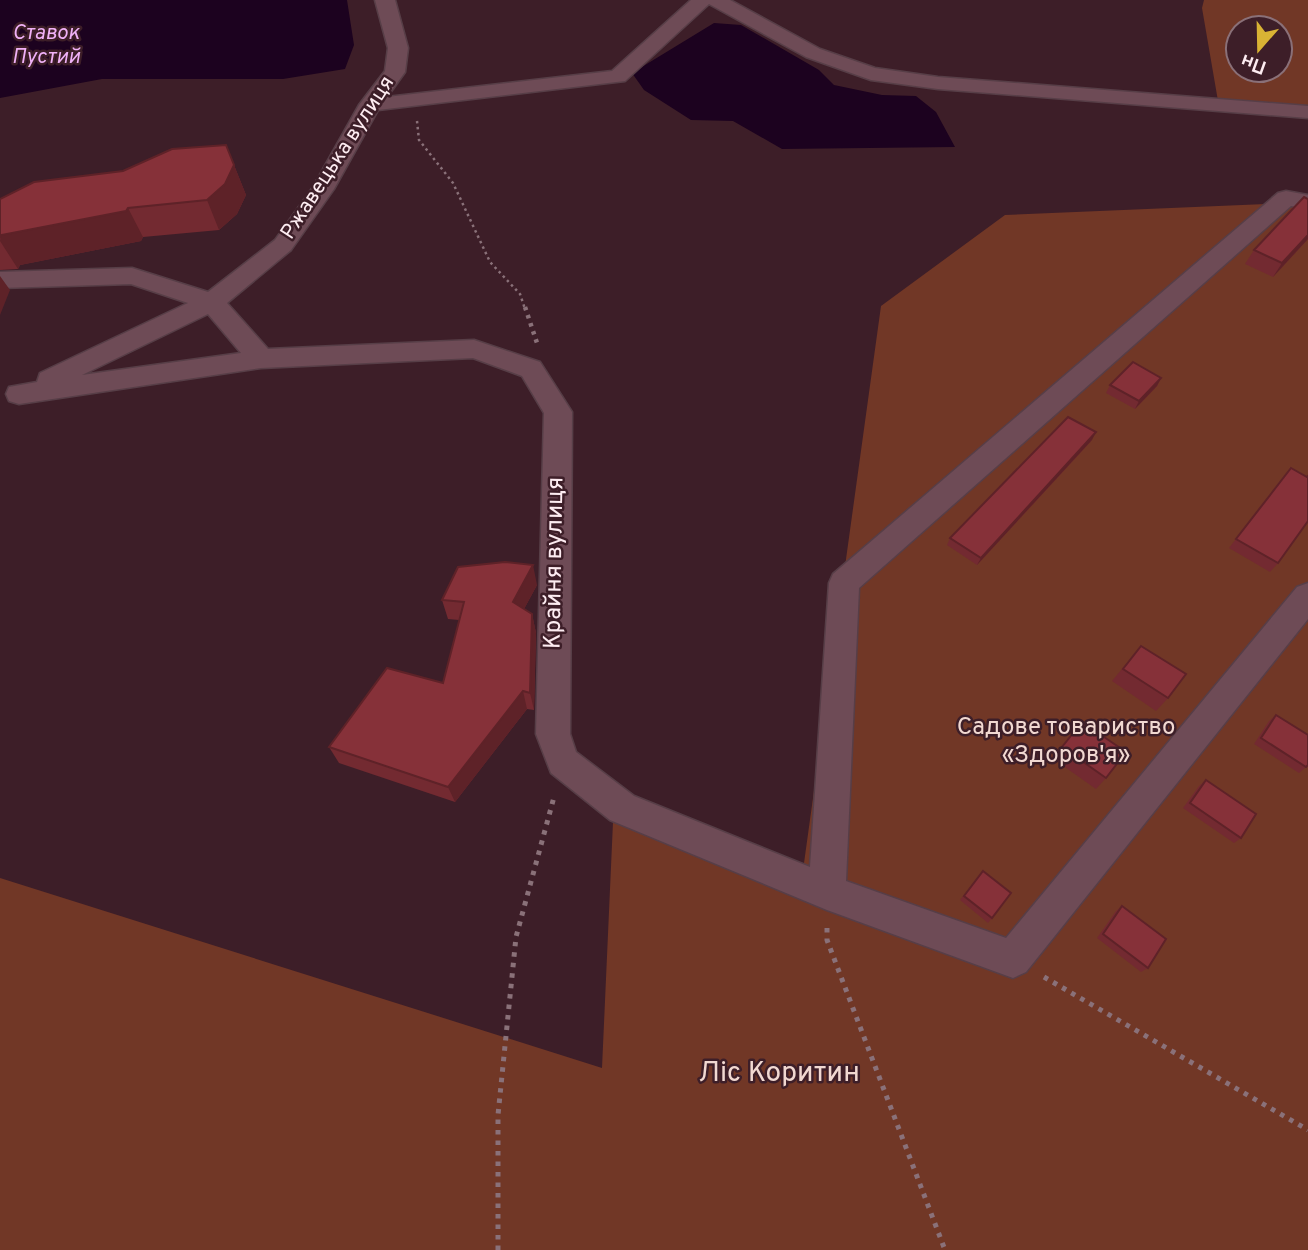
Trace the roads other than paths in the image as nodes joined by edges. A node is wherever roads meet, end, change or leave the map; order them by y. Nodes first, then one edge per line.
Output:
1 (384, 0) edge
2 (702, 0) edge
3 (716, 0) edge
4 (370, 104) junction
5 (1308, 112) edge
6 (1308, 202) edge
7 (0, 280) edge
8 (212, 302) junction
9 (261, 359) junction
10 (10, 399) edge
11 (1308, 596) edge
12 (827, 892) junction

1 - 4 street, Ржавецька вулиця
2 - 4 street
3 - 5 street
4 - 8 street, Ржавецька вулиця
6 - 12 street
7 - 8 street
8 - 9 street
8 - 10 street, Ржавецька вулиця
9 - 10 street
9 - 12 street, Крайня вулиця
11 - 12 street

